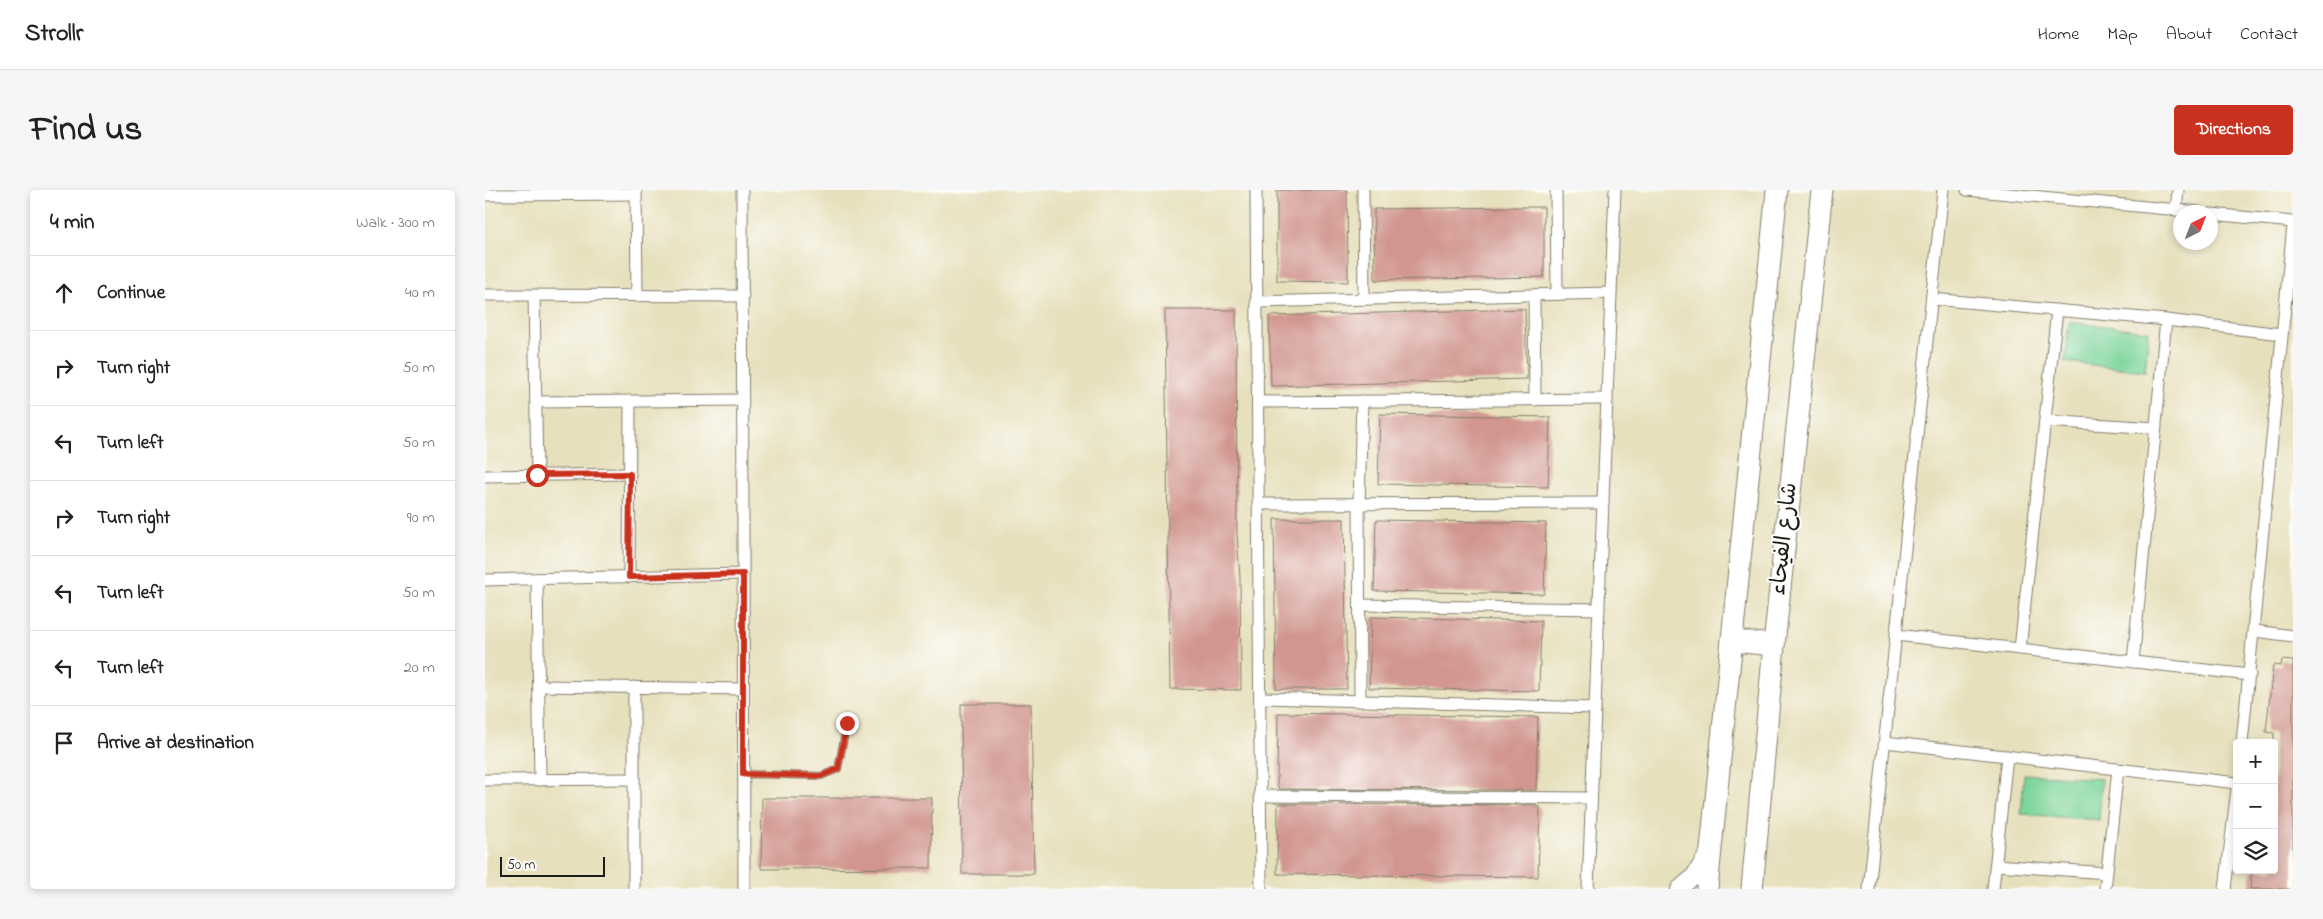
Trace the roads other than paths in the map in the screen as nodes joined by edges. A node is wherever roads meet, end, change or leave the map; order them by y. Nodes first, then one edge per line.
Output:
1 (742, 190) edge
2 (1256, 190) edge
3 (1363, 190) edge
4 (1556, 190) edge
5 (1615, 190) edge
6 (1777, 190) edge
7 (1823, 190) edge
8 (1943, 190) edge
9 (1967, 190) edge
10 (2178, 190) edge
11 (545, 192) edge
12 (636, 192) edge
13 (485, 195) edge
14 (2066, 195) edge
15 (2176, 205) edge
16 (2173, 210) edge
17 (2218, 215) edge
18 (2293, 224) edge
19 (2291, 264) edge
20 (1611, 293) junction
21 (1557, 294) junction
22 (485, 295) edge
23 (534, 295) junction
24 (1534, 295) junction
25 (637, 296) junction
26 (743, 296) junction
27 (1364, 299) junction
28 (1932, 299) junction
29 (1257, 302) junction
30 (2057, 310) junction
31 (2166, 320) junction
32 (2281, 334) junction
33 (743, 400) junction
34 (1535, 400) junction
35 (1607, 400) junction
36 (630, 401) junction
37 (1362, 401) junction
38 (536, 402) junction
39 (1258, 402) junction
40 (2045, 421) junction
41 (2155, 428) junction
42 (630, 474) junction
43 (537, 475) junction
44 (485, 476) edge
45 (1603, 503) junction
46 (1259, 504) junction
47 (1359, 504) junction
48 (743, 574) junction
49 (629, 577) junction
50 (485, 580) edge
51 (537, 580) junction
52 (1360, 605) junction
53 (1599, 609) junction
54 (2255, 631) junction
55 (1896, 635) junction
56 (2293, 636) edge
57 (1733, 641) junction
58 (1774, 645) junction
59 (2020, 649) junction
60 (2133, 662) junction
61 (2250, 675) junction
62 (539, 686) junction
63 (634, 687) junction
64 (743, 689) junction
65 (1260, 698) junction
66 (1361, 701) junction
67 (1595, 708) junction
68 (847, 723) dead end
69 (2242, 739) edge
70 (1885, 742) junction
71 (2007, 756) junction
72 (2118, 769) junction
73 (743, 774) junction
74 (634, 779) junction
75 (485, 780) edge
76 (540, 780) junction
77 (2233, 783) edge
78 (1260, 796) junction
79 (1591, 798) junction
80 (2233, 823) edge
81 (1713, 844) junction
82 (1996, 865) junction
83 (2107, 873) junction
84 (634, 889) edge
85 (744, 889) edge
86 (1261, 889) edge
87 (1588, 889) edge
88 (1679, 889) edge
89 (1707, 889) edge
90 (1752, 889) edge
91 (1869, 889) edge
92 (1993, 889) edge
93 (2105, 889) edge
94 (2225, 889) edge

1 - 26 street
2 - 29 street
3 - 27 street
4 - 21 street
5 - 20 street
6 - 57 highway, شارع الفيحاء
7 - 58 highway, شارع الفيحاء
8 - 28 street
9 - 14 street
10 - 15 street
11 - 12 street
11 - 13 street
12 - 25 street
14 - 16 street
17 - 18 street
18 - 19 street
19 - 32 street
20 - 21 street
20 - 35 street
21 - 24 street
22 - 23 street
23 - 25 street
23 - 38 street
24 - 27 street
24 - 34 street
25 - 26 street
26 - 33 street
27 - 29 street
28 - 30 street
28 - 55 street
29 - 39 street
30 - 31 street
30 - 40 street
31 - 32 street
31 - 41 street
32 - 54 street
33 - 36 street
33 - 48 street
34 - 35 street
34 - 37 street
35 - 45 street
36 - 38 street
36 - 42 street
37 - 39 street
37 - 47 street
38 - 43 street
39 - 46 street
40 - 41 street
40 - 59 street
41 - 60 street
42 - 43 street
42 - 49 street
43 - 44 street
45 - 47 street
45 - 53 street
46 - 47 street
46 - 65 street
47 - 52 street
48 - 49 street
48 - 64 street
49 - 51 street
50 - 51 street
51 - 62 street
52 - 53 street
52 - 66 street
53 - 67 street
54 - 56 street
54 - 61 street
55 - 59 street
55 - 70 street
57 - 58 highway
57 - 81 highway, شارع الفيحاء
58 - 90 highway, شارع الفيحاء
59 - 60 street
60 - 61 street
61 - 69 street
62 - 63 street
62 - 76 street
63 - 64 street
63 - 74 street
64 - 73 street
65 - 66 street
65 - 78 street
66 - 67 street
67 - 79 street
68 - 73 lane
70 - 71 street
70 - 91 street
71 - 72 street
71 - 82 street
72 - 77 street
72 - 83 street
73 - 85 street
74 - 76 street
74 - 84 street
75 - 76 street
78 - 79 street
78 - 86 street
79 - 87 street
80 - 94 street
81 - 88 street
81 - 89 highway, شارع الفيحاء
82 - 83 street
82 - 92 street
83 - 93 street

